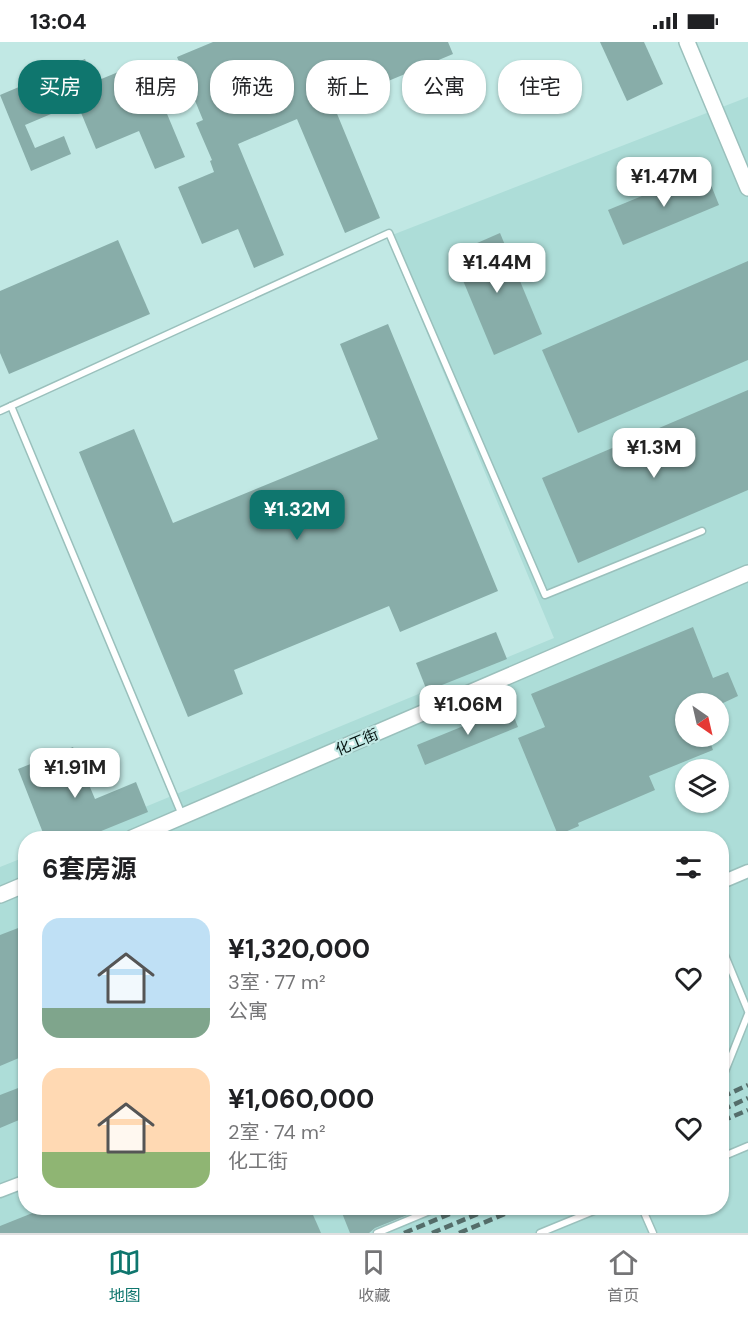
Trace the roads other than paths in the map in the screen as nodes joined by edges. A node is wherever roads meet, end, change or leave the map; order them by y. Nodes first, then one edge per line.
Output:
1 (687, 42) edge
2 (748, 188) edge
3 (11, 406) junction
4 (0, 411) edge
5 (702, 531) dead end
6 (748, 573) edge
7 (183, 817) junction
8 (149, 831) edge
9 (748, 871) edge
10 (729, 879) edge
11 (18, 888) edge
12 (0, 896) edge
13 (729, 965) edge
14 (748, 1012) edge
15 (729, 1061) edge
16 (748, 1146) edge
17 (729, 1154) edge
18 (18, 1183) edge
19 (0, 1191) edge
20 (420, 1215) edge
21 (584, 1215) edge
22 (645, 1215) edge
23 (377, 1233) edge
24 (540, 1233) edge
25 (653, 1233) edge

1 - 2 street
3 - 4 lane
3 - 5 lane
3 - 7 lane
6 - 7 street, 化工街
7 - 8 street, 化工街
9 - 10 street
11 - 12 street
13 - 14 lane
14 - 15 lane
16 - 17 lane
18 - 19 street
20 - 23 lane
21 - 24 lane
22 - 25 lane

